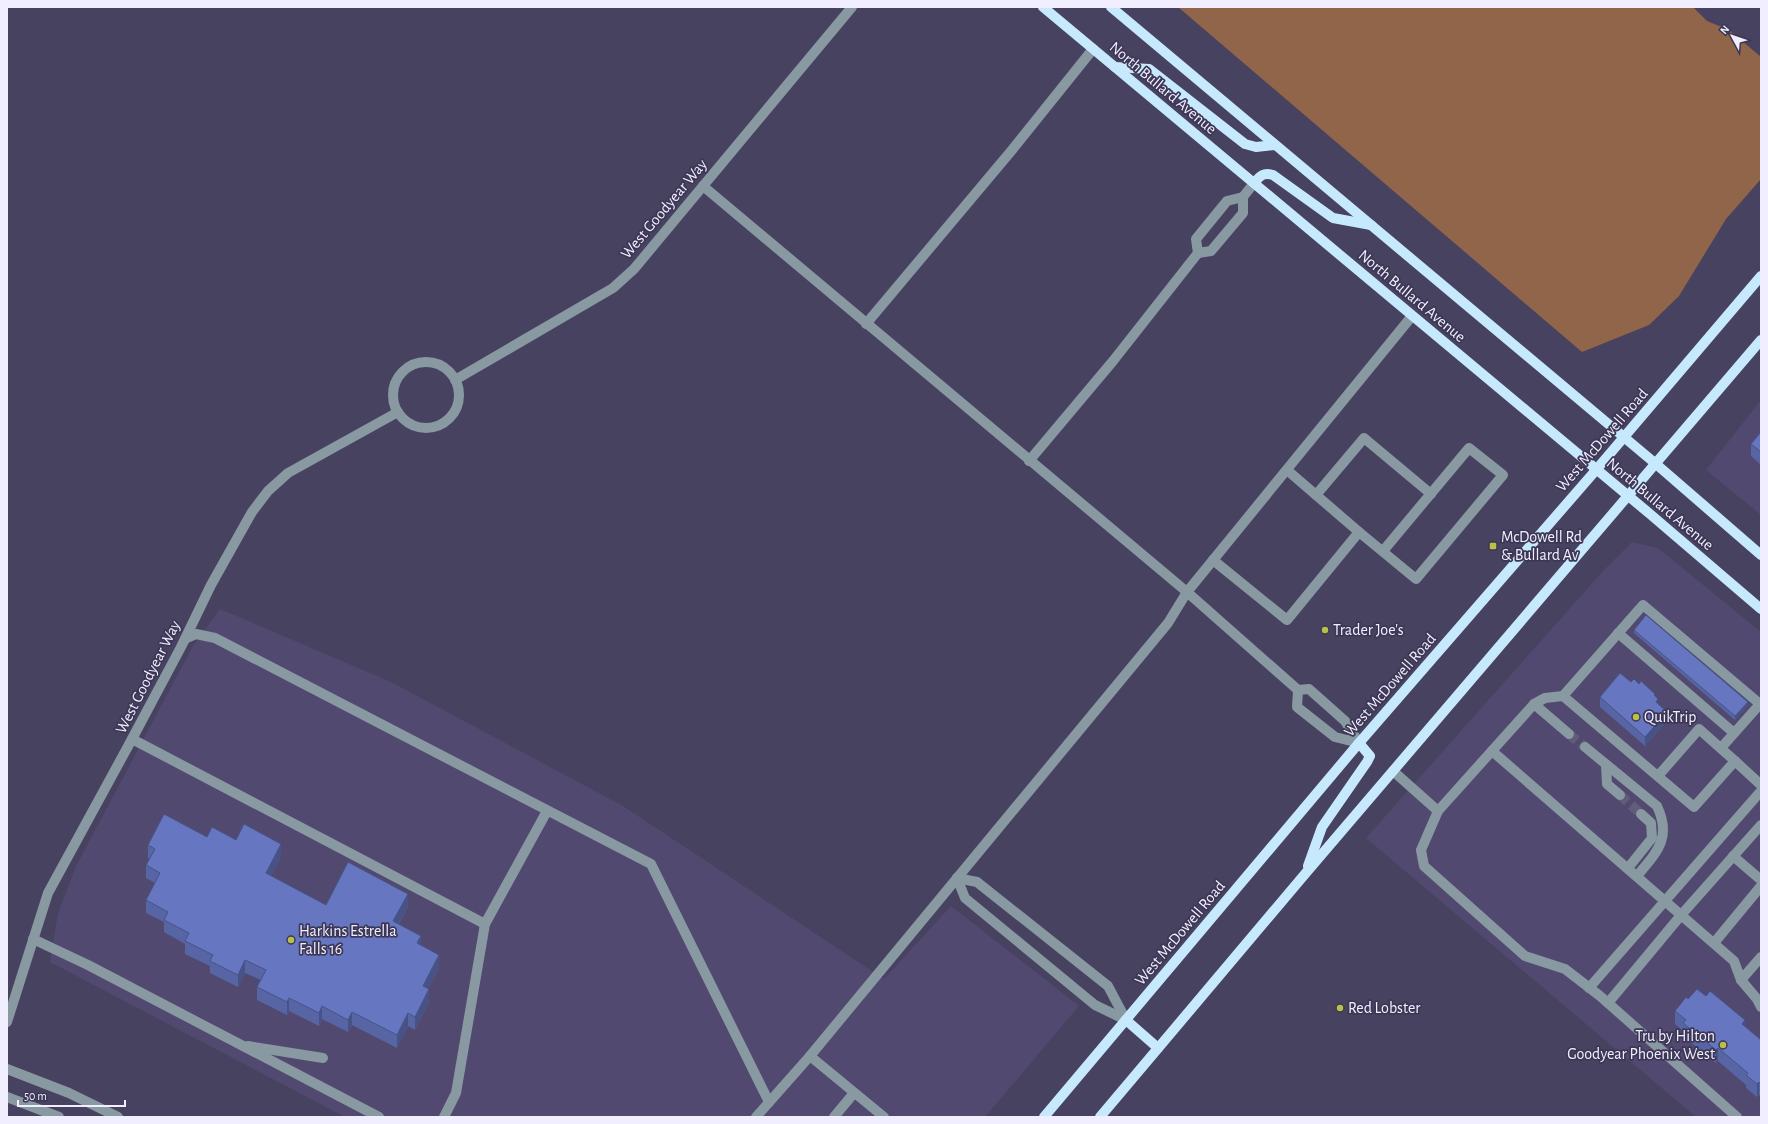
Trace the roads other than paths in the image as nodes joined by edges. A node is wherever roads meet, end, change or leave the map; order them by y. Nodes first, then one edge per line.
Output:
1 (852, 7) edge
2 (1043, 7) edge
3 (1111, 7) edge
4 (1093, 49) junction
5 (1115, 67) junction
6 (1275, 145) junction
7 (1254, 183) junction
8 (703, 186) junction
9 (1243, 197) junction
10 (1371, 225) junction
11 (1198, 253) junction
12 (1761, 276) edge
13 (1412, 316) junction
14 (866, 324) junction
15 (1761, 340) edge
16 (455, 380) junction
17 (398, 412) junction
18 (1625, 437) junction
19 (1029, 460) junction
20 (1656, 464) junction
21 (1287, 470) junction
22 (1596, 470) junction
23 (1431, 494) junction
24 (1316, 495) junction
25 (1629, 496) junction
26 (1359, 532) junction
27 (1383, 551) junction
28 (1761, 555) edge
29 (1213, 560) junction
30 (1187, 592) junction
31 (1761, 609) edge
32 (1618, 633) junction
33 (185, 639) junction
34 (1298, 690) junction
35 (1563, 696) junction
36 (1534, 704) junction
37 (1734, 733) junction
38 (1569, 734) tunnel mouth
39 (132, 739) junction
40 (1359, 743) junction
41 (1585, 747) tunnel mouth
42 (1721, 748) junction
43 (1492, 751) junction
44 (1735, 761) junction
45 (1606, 764) junction
46 (1393, 770) junction
47 (1658, 776) junction
48 (1761, 785) edge
49 (1761, 791) edge
50 (1620, 795) tunnel mouth
51 (547, 811) junction
52 (1438, 812) junction
53 (1641, 814) tunnel mouth
54 (1761, 825) edge
55 (1733, 856) junction
56 (1628, 868) junction
57 (1305, 874) junction
58 (1637, 876) junction
59 (957, 878) junction
60 (1761, 880) edge
61 (1761, 886) edge
62 (1665, 900) junction
63 (1682, 914) junction
64 (485, 924) junction
65 (33, 939) junction
66 (1714, 943) junction
67 (1761, 957) edge
68 (1741, 980) junction
69 (1589, 988) junction
70 (1608, 1003) junction
71 (1761, 1007) edge
72 (1126, 1020) junction
73 (7, 1022) edge
74 (240, 1045) junction
75 (1158, 1048) junction
76 (810, 1056) junction
77 (323, 1058) dead end
78 (7, 1069) edge
79 (854, 1093) junction
80 (7, 1097) edge
81 (769, 1102) junction
82 (59, 1117) edge
83 (118, 1117) edge
84 (379, 1117) edge
85 (444, 1117) edge
86 (756, 1117) edge
87 (834, 1117) edge
88 (884, 1117) edge
89 (1044, 1117) edge
90 (1100, 1117) edge
91 (1736, 1117) edge

1 - 8 street, West Goodyear Way
2 - 4 main road, North Bullard Avenue
3 - 6 main road, North Bullard Avenue
4 - 5 main road, North Bullard Avenue
4 - 14 street
5 - 6 main road
5 - 7 main road, North Bullard Avenue
6 - 10 main road, North Bullard Avenue
7 - 9 street
7 - 10 main road
7 - 13 main road, North Bullard Avenue
8 - 14 street
8 - 16 street, West Goodyear Way
9 - 11 street
9 - 11 street
10 - 18 main road, North Bullard Avenue
11 - 19 street
12 - 18 main road, West McDowell Road
13 - 21 street
13 - 22 main road, North Bullard Avenue
14 - 19 street
15 - 20 main road
16 - 17 street
16 - 17 street
17 - 33 street, West Goodyear Way
18 - 20 main road, North Bullard Avenue
18 - 22 main road, West McDowell Road
19 - 30 street
20 - 25 main road
20 - 28 main road, North Bullard Avenue
21 - 24 street
21 - 29 street
22 - 25 main road, North Bullard Avenue
22 - 40 main road, West McDowell Road
23 - 24 street
23 - 27 street
23 - 27 street
24 - 26 street
25 - 31 main road, North Bullard Avenue
25 - 46 main road
26 - 27 street
26 - 29 street
29 - 30 street
30 - 34 street
30 - 59 street
32 - 35 street
32 - 37 street
32 - 37 street
33 - 39 street, West Goodyear Way
33 - 51 street
34 - 40 street
34 - 40 street
35 - 36 street
35 - 47 street
36 - 38 street
36 - 43 street
37 - 42 street
39 - 64 street
39 - 65 street, West Goodyear Way
40 - 57 main road
40 - 72 main road, West McDowell Road
41 - 45 street
42 - 44 street
42 - 47 street
43 - 52 street
43 - 56 street
44 - 47 street
44 - 48 street
45 - 50 street
45 - 58 street
46 - 52 street
46 - 57 main road
49 - 62 street
51 - 64 street
51 - 81 street
52 - 69 street
53 - 56 street
54 - 55 street
55 - 60 street
55 - 63 street
56 - 58 street
57 - 75 main road
58 - 62 street
59 - 72 street
59 - 72 street
59 - 76 street
61 - 66 street
62 - 63 street
62 - 69 street
63 - 66 street
63 - 70 street
64 - 85 street
65 - 73 street, West Goodyear Way
65 - 74 street
66 - 68 street
67 - 68 street
68 - 71 street
69 - 70 street
70 - 91 street
72 - 75 main road
72 - 89 main road, West McDowell Road
74 - 77 street
74 - 84 street
75 - 90 main road
76 - 79 street
76 - 81 street
78 - 83 street
79 - 87 street
79 - 88 street
80 - 82 street
81 - 86 street

